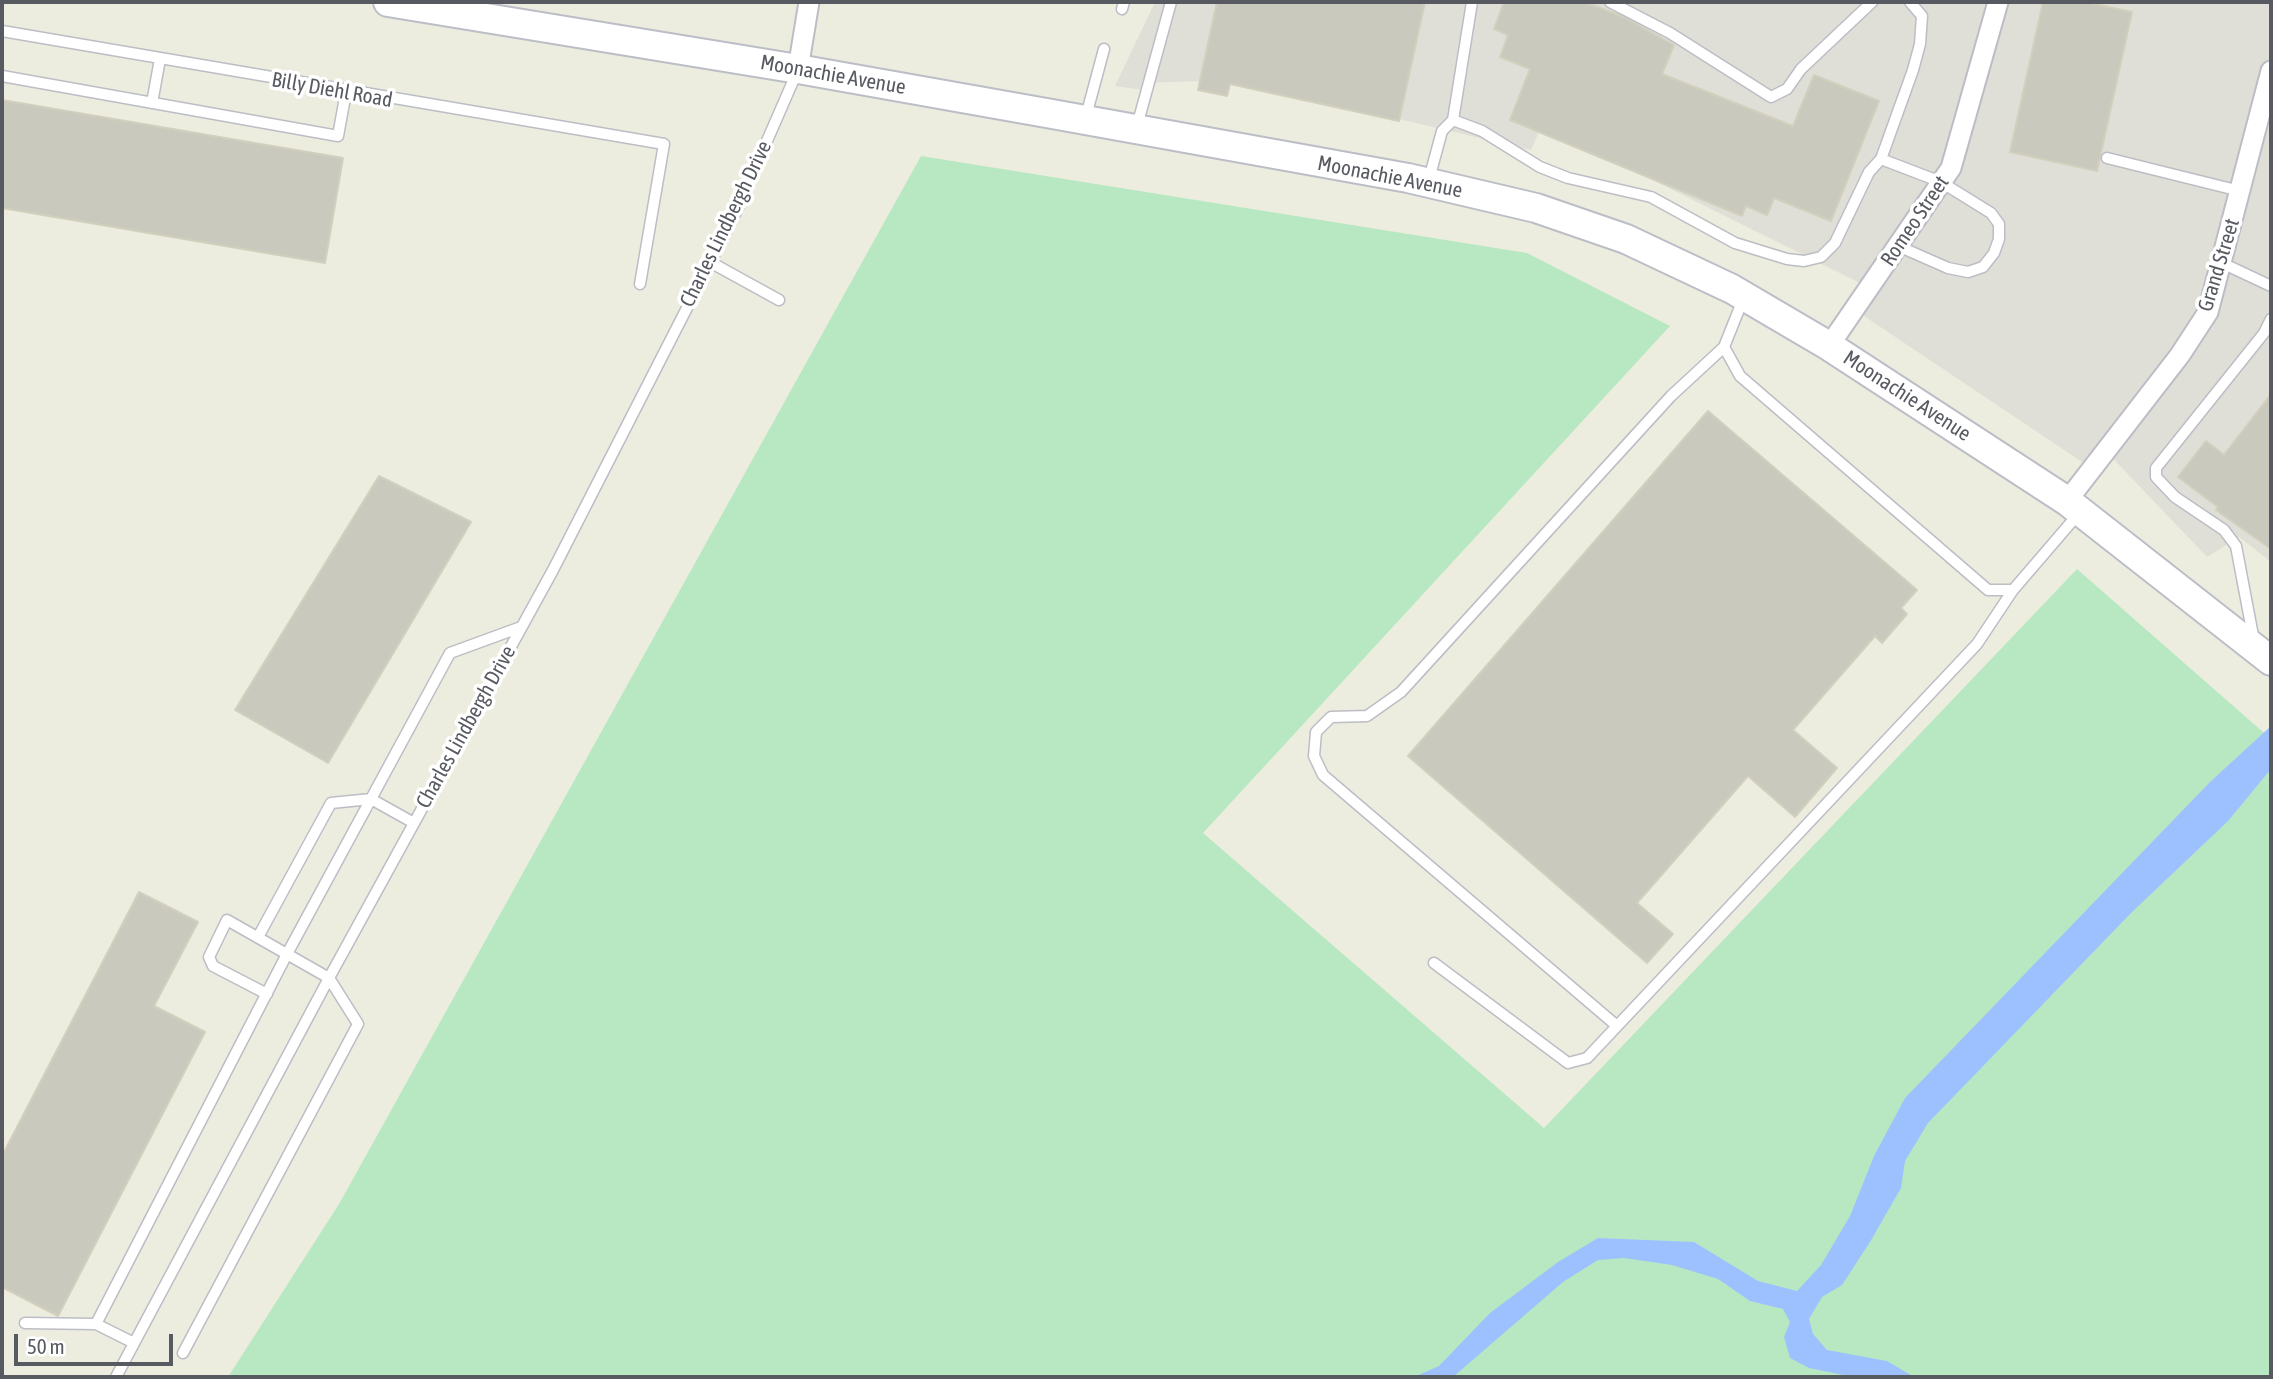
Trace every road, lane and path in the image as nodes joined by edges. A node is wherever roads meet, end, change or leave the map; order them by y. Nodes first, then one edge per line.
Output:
1 (388, 2) edge
2 (809, 2) edge
3 (1171, 2) edge
4 (1472, 2) edge
5 (1610, 2) edge
6 (1872, 2) edge
7 (1910, 2) edge
8 (1998, 2) edge
9 (2, 32) edge
10 (1104, 49) dead end
11 (160, 59) junction
12 (798, 69) junction
13 (2271, 71) edge
14 (2, 76) edge
15 (346, 92) junction
16 (152, 103) junction
17 (1084, 120) junction
18 (1453, 120) junction
19 (1136, 130) junction
20 (2107, 158) dead end
21 (1881, 159) junction
22 (1941, 182) junction
23 (1428, 183) junction
24 (2241, 191) junction
25 (1898, 246) junction
26 (710, 262) junction
27 (2222, 263) junction
28 (640, 284) dead end
29 (2271, 286) edge
30 (1744, 297) junction
31 (779, 300) dead end
32 (2271, 319) edge
33 (1829, 346) junction
34 (1724, 348) junction
35 (2074, 507) junction
36 (2014, 590) junction
37 (521, 627) junction
38 (2263, 655) edge
39 (371, 799) junction
40 (414, 822) junction
41 (258, 937) junction
42 (287, 954) junction
43 (1434, 963) dead end
44 (329, 978) junction
45 (267, 994) junction
46 (1617, 1026) junction
47 (25, 1323) dead end
48 (96, 1324) junction
49 (134, 1343) junction
50 (183, 1353) dead end
51 (116, 1377) edge

1 - 12 main road, Moonachie Avenue
2 - 12 street
3 - 19 lane
4 - 18 lane
5 - 6 lane
7 - 21 lane
8 - 22 street, Romeo Street
9 - 11 lane, Billy Diehl Road
10 - 17 lane
11 - 15 lane, Billy Diehl Road
11 - 16 lane
12 - 17 main road, Moonachie Avenue
12 - 26 lane, Charles Lindbergh Drive
13 - 24 street, Grand Street
14 - 16 lane
15 - 16 lane
15 - 28 lane, Billy Diehl Road
17 - 19 main road, Moonachie Avenue
18 - 21 lane
18 - 23 lane
19 - 23 main road, Moonachie Avenue
20 - 24 lane
21 - 22 lane
22 - 25 street, Romeo Street
22 - 25 lane
23 - 30 main road, Moonachie Avenue
24 - 27 street, Grand Street
25 - 33 street, Romeo Street
26 - 31 lane
26 - 37 lane, Charles Lindbergh Drive
27 - 29 lane
27 - 35 street, Grand Street
30 - 33 main road, Moonachie Avenue
30 - 34 lane
32 - 38 lane
33 - 35 main road, Moonachie Avenue
34 - 36 lane
34 - 46 lane
35 - 36 lane
35 - 38 main road, Moonachie Avenue
36 - 46 lane
37 - 39 lane
37 - 40 lane, Charles Lindbergh Drive
39 - 40 lane
39 - 41 lane
39 - 42 lane
40 - 44 lane, Charles Lindbergh Drive
41 - 42 lane
41 - 45 lane
42 - 44 lane
42 - 45 lane
43 - 46 lane
44 - 49 lane, Charles Lindbergh Drive
44 - 50 lane
45 - 48 lane
47 - 48 lane
48 - 49 lane
49 - 51 lane, Charles Lindbergh Drive

